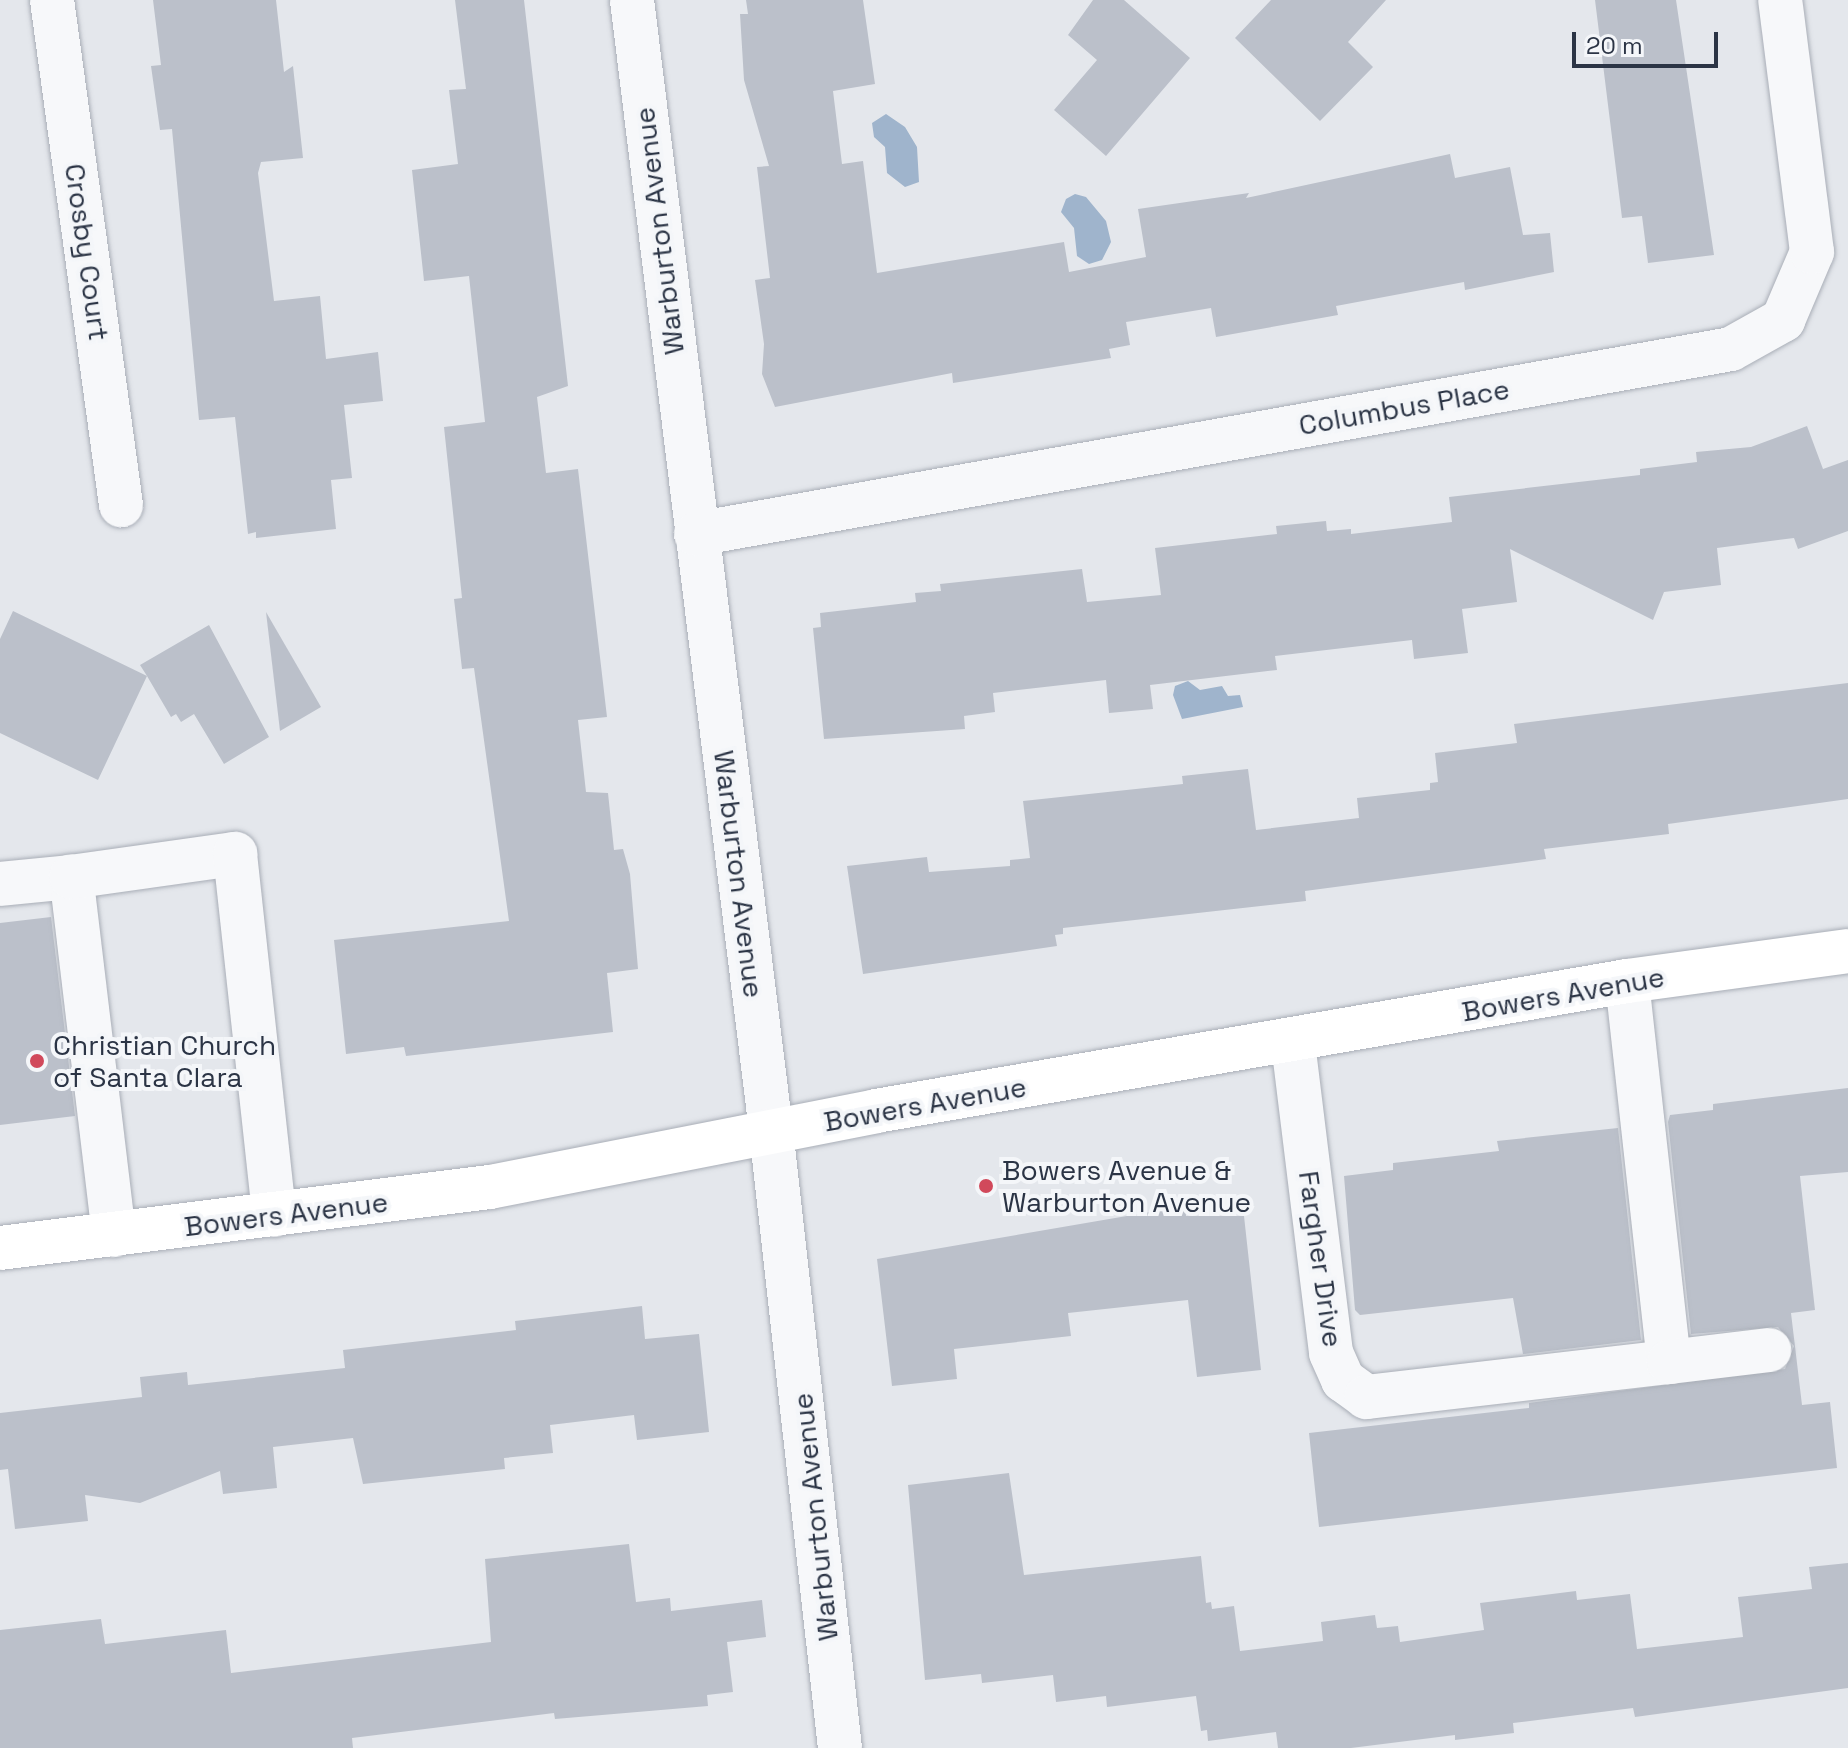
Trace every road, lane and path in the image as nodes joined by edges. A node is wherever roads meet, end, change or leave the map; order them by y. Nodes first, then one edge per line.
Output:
1 (52, 0) edge
2 (632, 0) edge
3 (1780, 0) edge
4 (121, 505) dead end
5 (696, 534) junction
6 (71, 877) junction
7 (0, 884) edge
8 (1848, 951) edge
9 (1627, 981) junction
10 (1293, 1043) junction
11 (771, 1130) junction
12 (274, 1215) junction
13 (114, 1235) junction
14 (0, 1248) edge
15 (1769, 1350) dead end
16 (1669, 1362) junction
17 (840, 1748) edge

1 - 4 street, Crosby Court
2 - 5 street, Warburton Avenue
3 - 5 street, Columbus Place
5 - 11 street, Warburton Avenue
6 - 7 street
6 - 12 street
6 - 13 street
8 - 9 main road, Bowers Avenue
9 - 10 main road, Bowers Avenue
9 - 16 street
10 - 11 main road, Bowers Avenue
10 - 16 street, Fargher Drive
11 - 12 main road, Bowers Avenue
11 - 17 street, Warburton Avenue
12 - 13 main road, Bowers Avenue
13 - 14 main road, Bowers Avenue
15 - 16 street, Fargher Drive

